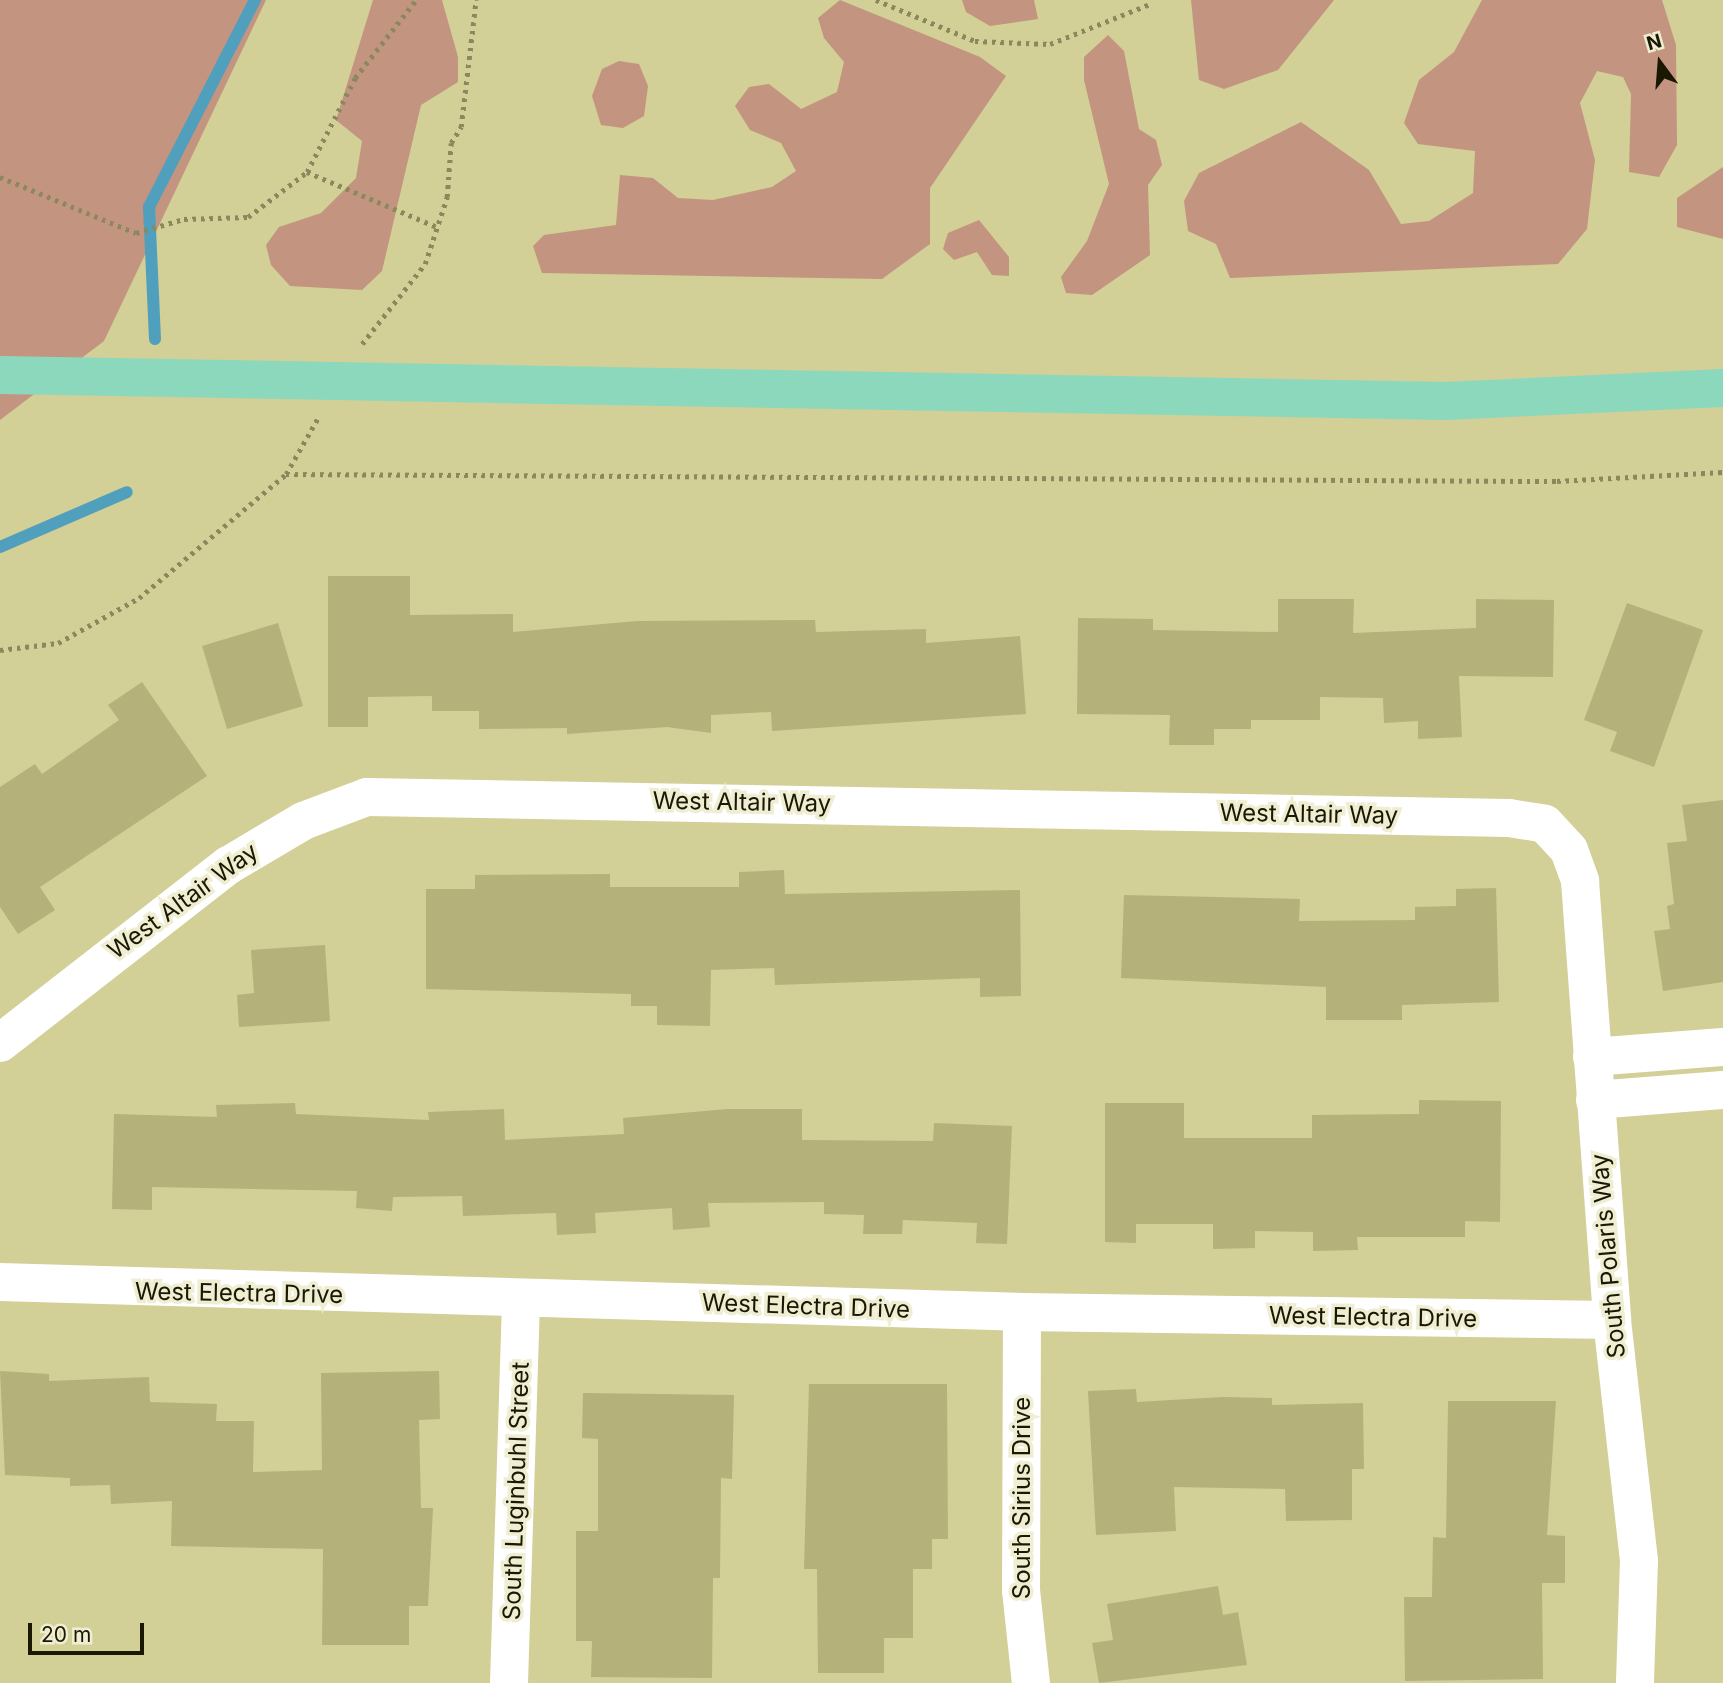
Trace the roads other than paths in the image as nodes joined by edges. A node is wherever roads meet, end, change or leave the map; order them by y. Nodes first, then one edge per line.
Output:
1 (0, 375) edge
2 (1723, 387) edge
3 (1558, 834) joint
4 (0, 1043) edge
5 (1723, 1047) edge
6 (1592, 1057) junction
7 (1723, 1090) edge
8 (1595, 1100) junction
9 (0, 1282) edge
10 (521, 1299) junction
11 (1022, 1312) junction
12 (1612, 1320) junction
13 (509, 1683) edge
14 (1031, 1683) edge
15 (1634, 1683) edge

1 - 2 main road
3 - 4 street, West Altair Way
3 - 6 street, South Polaris Way
5 - 6 street
6 - 8 street, South Polaris Way
7 - 8 street
8 - 12 street, South Polaris Way
9 - 10 street, West Electra Drive
10 - 11 street, West Electra Drive
10 - 13 street, South Luginbuhl Street
11 - 12 street, West Electra Drive
11 - 14 street, South Sirius Drive
12 - 15 street, South Polaris Way

